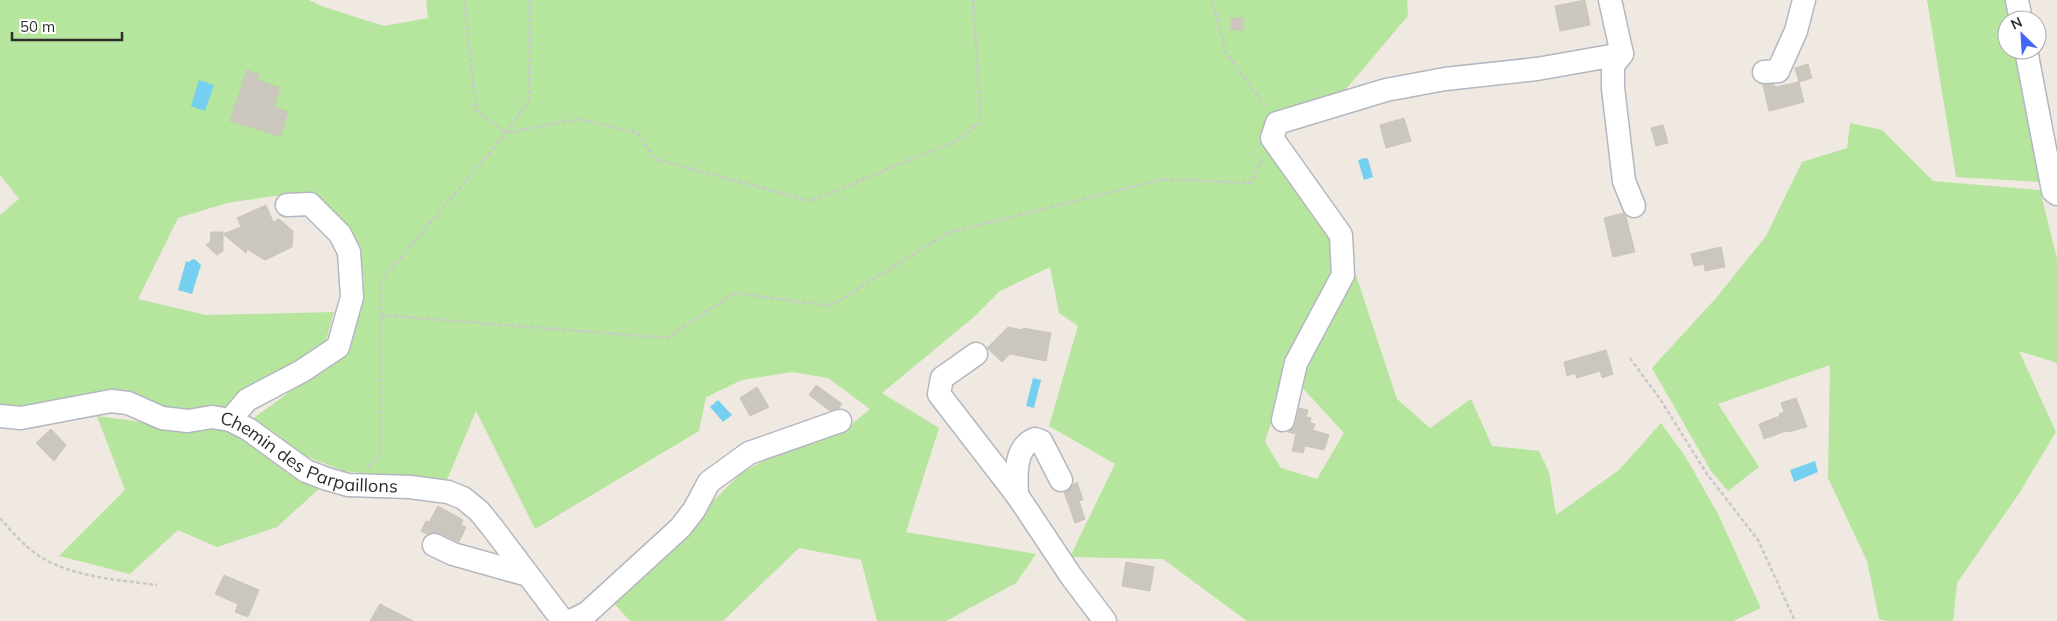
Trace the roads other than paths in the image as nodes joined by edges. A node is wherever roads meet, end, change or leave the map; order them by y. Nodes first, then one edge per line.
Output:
1 (1610, 0) edge
2 (1804, 0) edge
3 (1622, 54) junction
4 (2028, 60) edge
5 (1764, 72) dead end
6 (2057, 194) edge
7 (287, 205) dead end
8 (1634, 206) dead end
9 (976, 354) dead end
10 (0, 416) edge
11 (230, 420) junction
12 (840, 420) dead end
13 (1283, 420) dead end
14 (1062, 480) dead end
15 (1017, 495) junction
16 (434, 545) dead end
17 (528, 575) junction
18 (562, 621) edge
19 (1105, 621) edge

1 - 3 street
2 - 5 street
3 - 8 street
3 - 13 street
4 - 6 street
7 - 11 street
9 - 15 street
10 - 11 street, Chemin des Parpaillons
11 - 17 street, Chemin des Parpaillons
12 - 18 street
14 - 15 street
15 - 19 street
16 - 17 street
17 - 18 street, Chemin des Parpaillons

